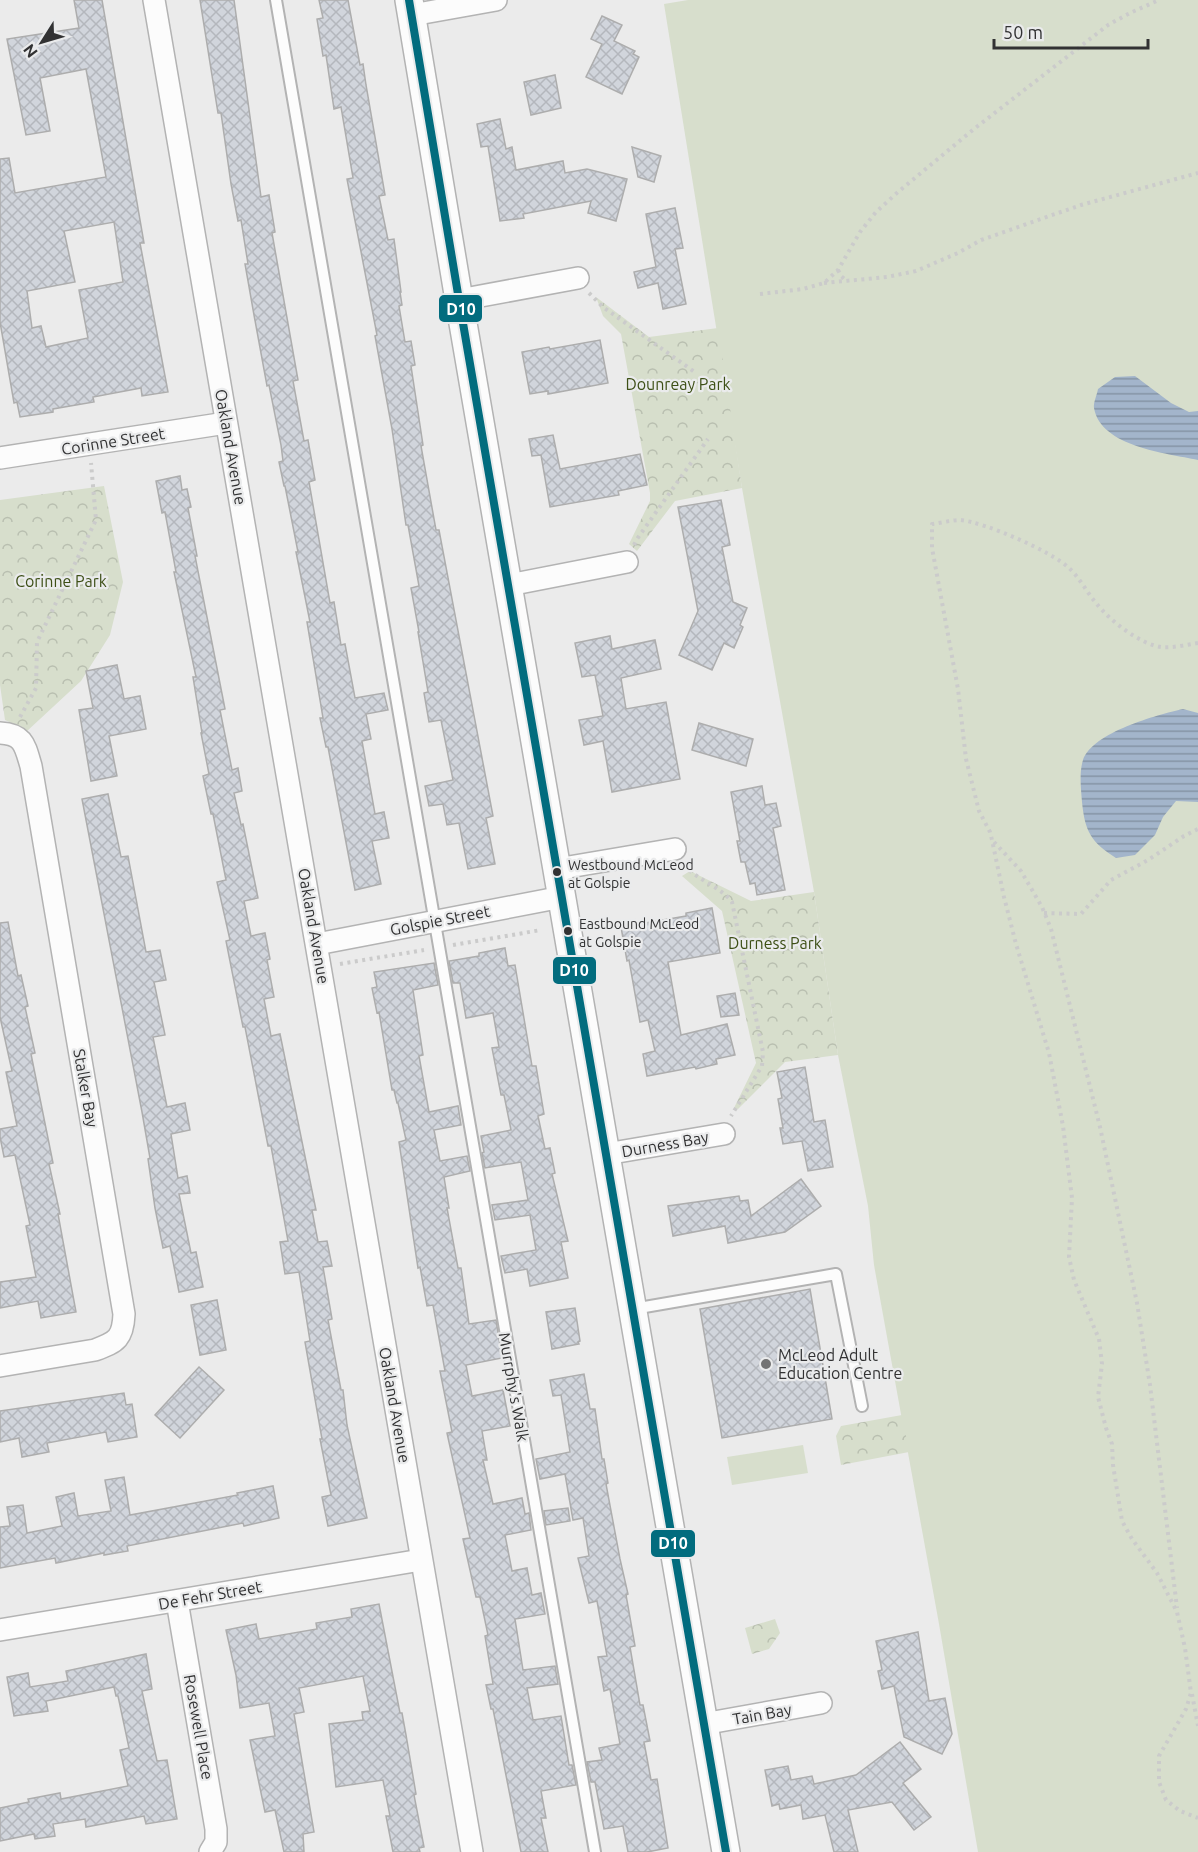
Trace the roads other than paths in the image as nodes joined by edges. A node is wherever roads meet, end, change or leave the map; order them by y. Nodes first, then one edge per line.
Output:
1 (154, 0) edge
2 (276, 0) edge
3 (496, 0) edge
4 (411, 7) edge
5 (578, 278) road end
6 (459, 300) junction
7 (226, 423) junction
8 (0, 458) edge
9 (627, 562) road end
10 (508, 585) junction
11 (5, 733) edge
12 (675, 849) road end
13 (557, 869) junction
14 (562, 897) junction
15 (436, 921) junction
16 (317, 944) junction
17 (724, 1134) road end
18 (606, 1154) junction
19 (632, 1309) junction
20 (0, 1366) edge
21 (862, 1406) dead end
22 (421, 1560) junction
23 (177, 1600) junction
24 (0, 1630) edge
25 (821, 1703) dead end
26 (703, 1724) junction
27 (210, 1852) edge
28 (472, 1852) edge
29 (595, 1852) edge
30 (726, 1852) edge

1 - 7 street, Oakland Avenue
2 - 15 lane, Murrphy's Walk
3 - 4 street
4 - 6 street
5 - 6 street
6 - 10 street
7 - 8 street, Corinne Street
7 - 16 street, Oakland Avenue
9 - 10 street
10 - 13 street
11 - 20 street, Stalker Bay
12 - 13 street
13 - 14 street
14 - 15 street, Golspie Street
14 - 18 street
15 - 16 street, Golspie Street
15 - 29 lane, Murrphy's Walk
16 - 22 street, Oakland Avenue
17 - 18 street, Durness Bay
18 - 19 street
19 - 21 lane
19 - 26 street
22 - 23 street, De Fehr Street
22 - 28 street, Oakland Avenue
23 - 24 street, De Fehr Street
23 - 27 street, Rosewell Place
25 - 26 street, Tain Bay
26 - 30 street

